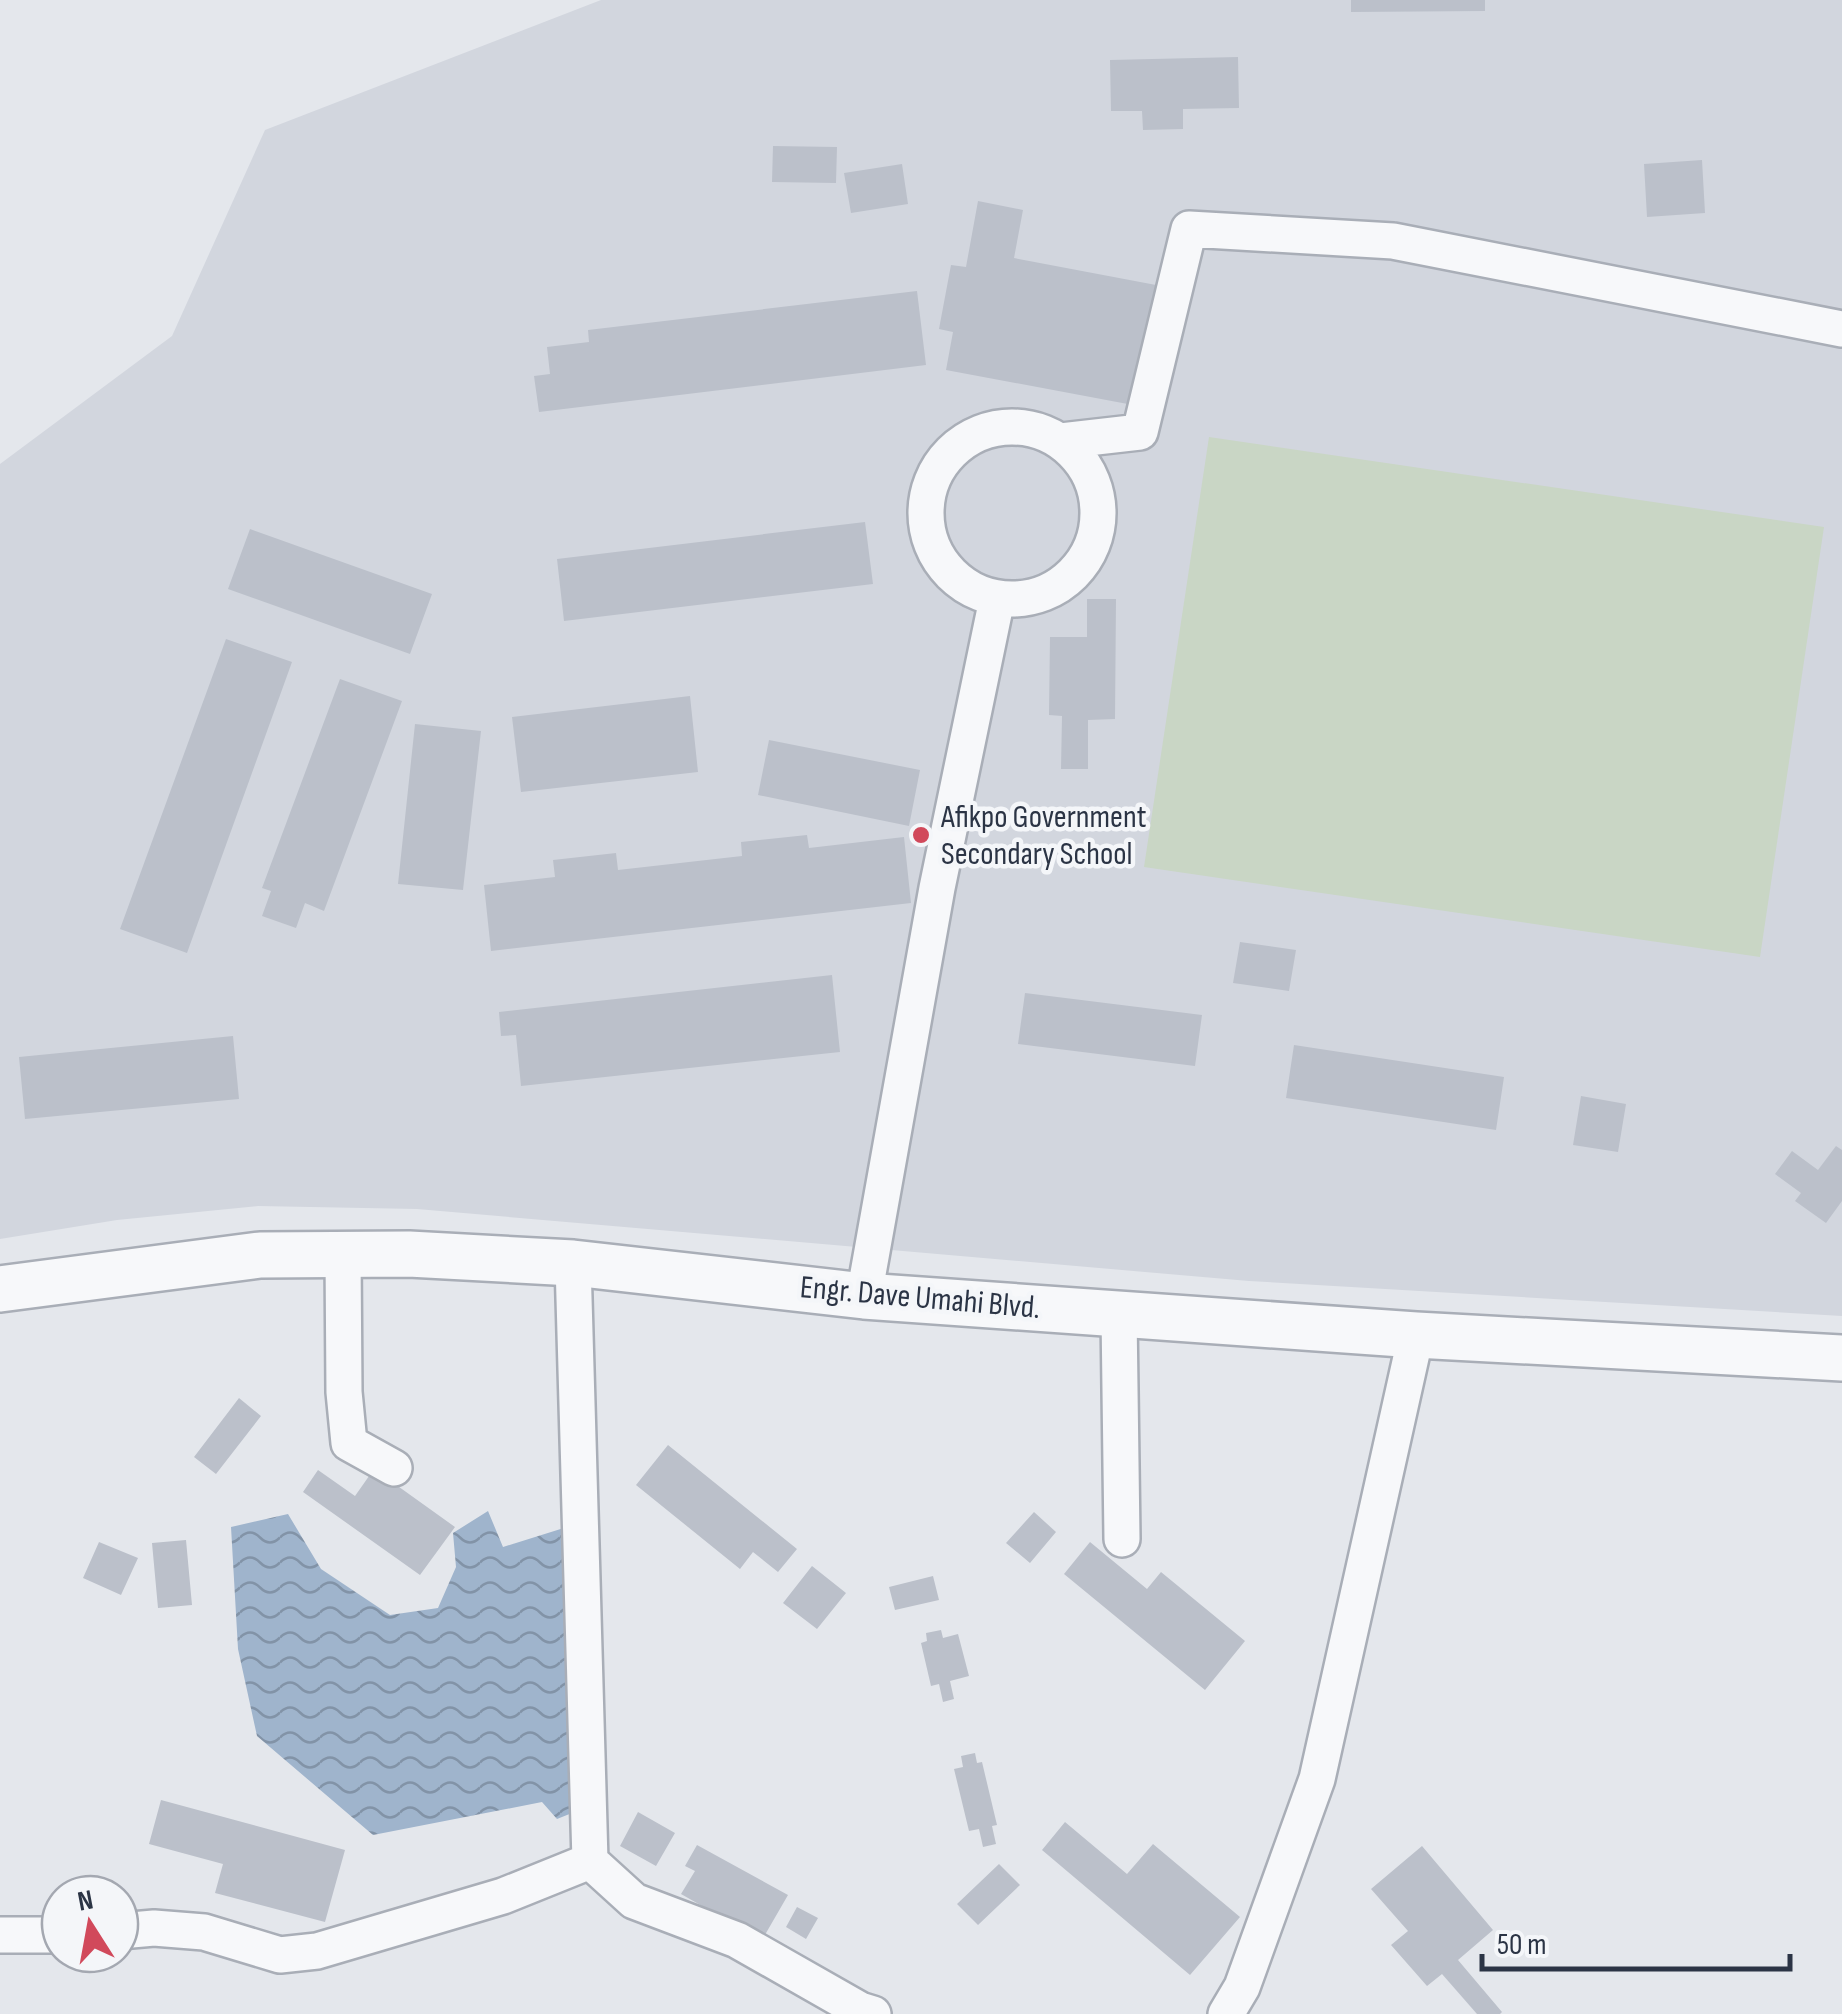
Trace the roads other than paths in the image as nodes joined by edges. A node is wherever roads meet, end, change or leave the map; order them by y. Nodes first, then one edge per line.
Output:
1 (1842, 330) edge
2 (1062, 441) junction
3 (998, 599) junction
4 (343, 1254) junction
5 (572, 1263) junction
6 (0, 1289) edge
7 (864, 1296) junction
8 (1119, 1314) junction
9 (1416, 1335) junction
10 (1842, 1358) edge
11 (394, 1468) dead end
12 (1122, 1539) dead end
13 (590, 1860) junction
14 (140, 1929) edge
15 (0, 1935) edge
16 (40, 1935) edge
17 (873, 2014) edge
18 (1226, 2014) edge

1 - 2 street
2 - 3 street
2 - 3 street
3 - 7 street
4 - 5 street, Engr. Dave Umahi Blvd.
4 - 6 street, Engr. Dave Umahi Blvd.
4 - 11 street
5 - 7 street, Engr. Dave Umahi Blvd.
5 - 13 street
7 - 8 street, Engr. Dave Umahi Blvd.
8 - 9 street, Engr. Dave Umahi Blvd.
8 - 12 street
9 - 10 street, Engr. Dave Umahi Blvd.
9 - 18 street
13 - 14 street
13 - 17 street
15 - 16 street

